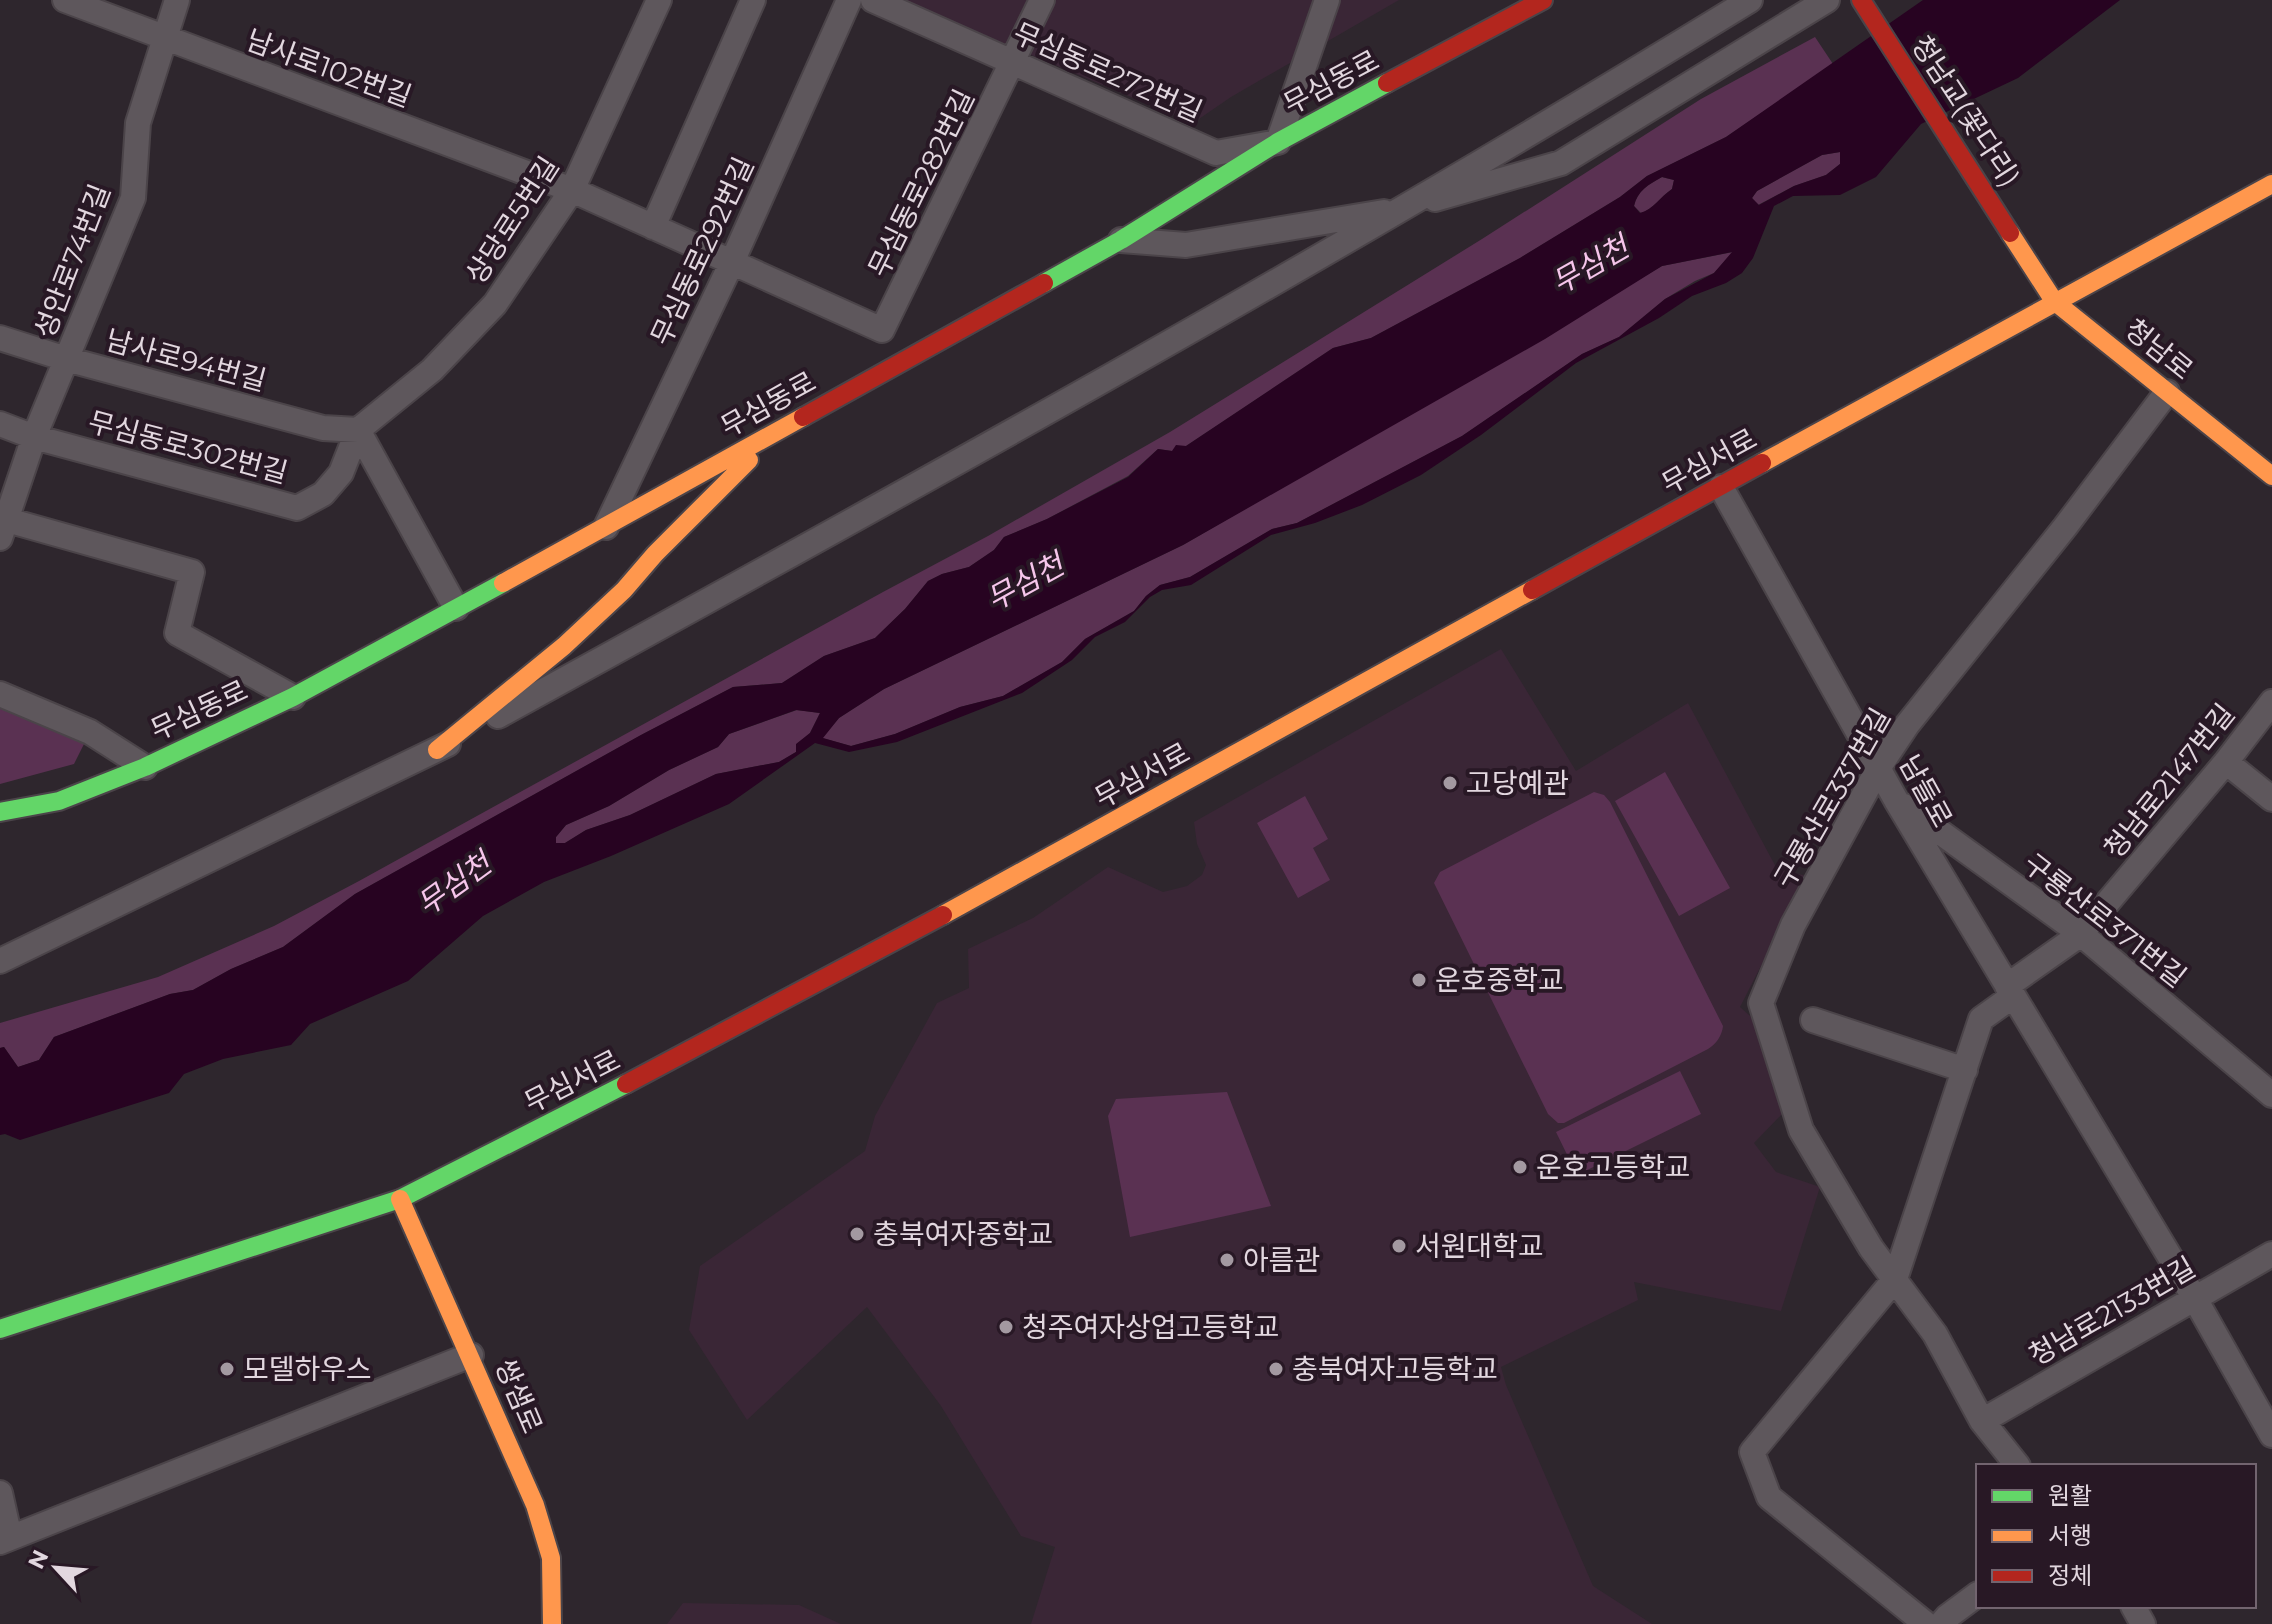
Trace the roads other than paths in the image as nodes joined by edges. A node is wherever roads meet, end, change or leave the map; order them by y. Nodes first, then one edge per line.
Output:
1 (65, 0) edge
2 (177, 0) edge
3 (659, 0) edge
4 (753, 0) edge
5 (849, 0) edge
6 (873, 0) edge
7 (1042, 0) edge
8 (1327, 0) edge
9 (1543, 0) edge
10 (1750, 0) edge
11 (1827, 0) edge
12 (1861, 0) edge
13 (165, 38) junction
14 (1013, 62) junction
15 (1278, 142) junction
16 (2272, 184) edge
17 (572, 190) junction
18 (1401, 209) junction
19 (653, 227) junction
20 (1121, 240) junction
21 (2025, 253) joint
22 (732, 262) junction
23 (2054, 301) junction
24 (882, 330) junction
25 (0, 338) edge
26 (66, 359) junction
27 (898, 363) junction
28 (2167, 392) junction
29 (0, 424) edge
30 (782, 428) junction
31 (358, 430) junction
32 (34, 437) junction
33 (2272, 476) edge
34 (1721, 487) junction
35 (2, 526) edge
36 (606, 527) junction
37 (456, 608) junction
38 (0, 694) edge
39 (293, 697) junction
40 (2272, 702) edge
41 (437, 750) junction
42 (2226, 762) junction
43 (145, 767) junction
44 (1879, 767) junction
45 (2272, 799) edge
46 (1896, 800) junction
47 (0, 812) edge
48 (2081, 934) junction
49 (0, 961) edge
50 (2010, 991) junction
51 (1813, 1020) dead end
52 (1965, 1070) junction
53 (2272, 1095) edge
54 (400, 1199) junction
55 (2272, 1254) edge
56 (1895, 1279) junction
57 (2194, 1297) junction
58 (0, 1329) edge
59 (471, 1355) junction
60 (1982, 1421) junction
61 (2272, 1435) edge
62 (2016, 1464) edge
63 (0, 1493) edge
64 (5, 1540) edge
65 (1976, 1595) edge
66 (552, 1624) edge
67 (1926, 1624) edge
68 (1941, 1624) edge

1 - 13 street, 남사로102번길
2 - 13 street, 성안로74번길
3 - 17 street, 상당로5번길
4 - 19 street
5 - 22 street, 무심동로292번길
6 - 14 street, 무심동로272번길
7 - 14 street, 무심동로282번길
8 - 15 street
9 - 15 street, 무심동로
10 - 18 street
11 - 18 street
12 - 21 street, 청남교(꽃다리)
13 - 17 street, 남사로102번길
13 - 26 street, 성안로74번길
14 - 15 street, 무심동로272번길
14 - 24 street, 무심동로282번길
15 - 20 street, 무심동로
16 - 23 street, 무심서로
17 - 19 street, 남사로102번길
17 - 31 street, 상당로5번길
18 - 20 street
18 - 41 street
19 - 22 street, 남사로102번길
20 - 27 street, 무심동로
21 - 23 street, 청남로
22 - 24 street, 남사로102번길
22 - 36 street, 무심동로292번길
23 - 28 street, 청남로
23 - 34 street, 무심서로
24 - 27 street
25 - 26 street, 남사로94번길
26 - 31 street, 남사로94번길
26 - 32 street, 성안로74번길
27 - 30 street, 무심동로
28 - 33 street, 청남로
28 - 44 street, 구룡산로337번길
29 - 32 street, 무심동로302번길
30 - 36 street, 무심동로
30 - 41 street
31 - 32 street, 무심동로302번길
31 - 37 street
32 - 35 street, 성안로74번길
34 - 44 street, 남들로
34 - 54 street, 무심서로
35 - 39 street
36 - 37 street, 무심동로
37 - 39 street, 무심동로
38 - 43 street
39 - 43 street, 무심동로
40 - 42 street, 청남로2147번길
41 - 49 street
42 - 45 street
42 - 48 street, 청남로2147번길
43 - 47 street, 무심동로
44 - 46 street, 남들로
44 - 56 street, 구룡산로337번길
46 - 48 street, 구룡산로371번길
46 - 50 street, 남들로
48 - 50 street, 청남로2147번길
48 - 53 street, 구룡산로371번길
50 - 52 street
50 - 57 street, 남들로
51 - 52 street
52 - 56 street
54 - 58 street, 무심서로
54 - 59 street, 쌍샘로
55 - 57 street, 청남로2133번길
56 - 60 street, 구룡산로337번길
56 - 67 street
57 - 60 street, 청남로2133번길
57 - 61 street, 남들로
59 - 64 street
59 - 66 street, 쌍샘로
60 - 62 street, 구룡산로337번길
63 - 64 street
65 - 68 street

